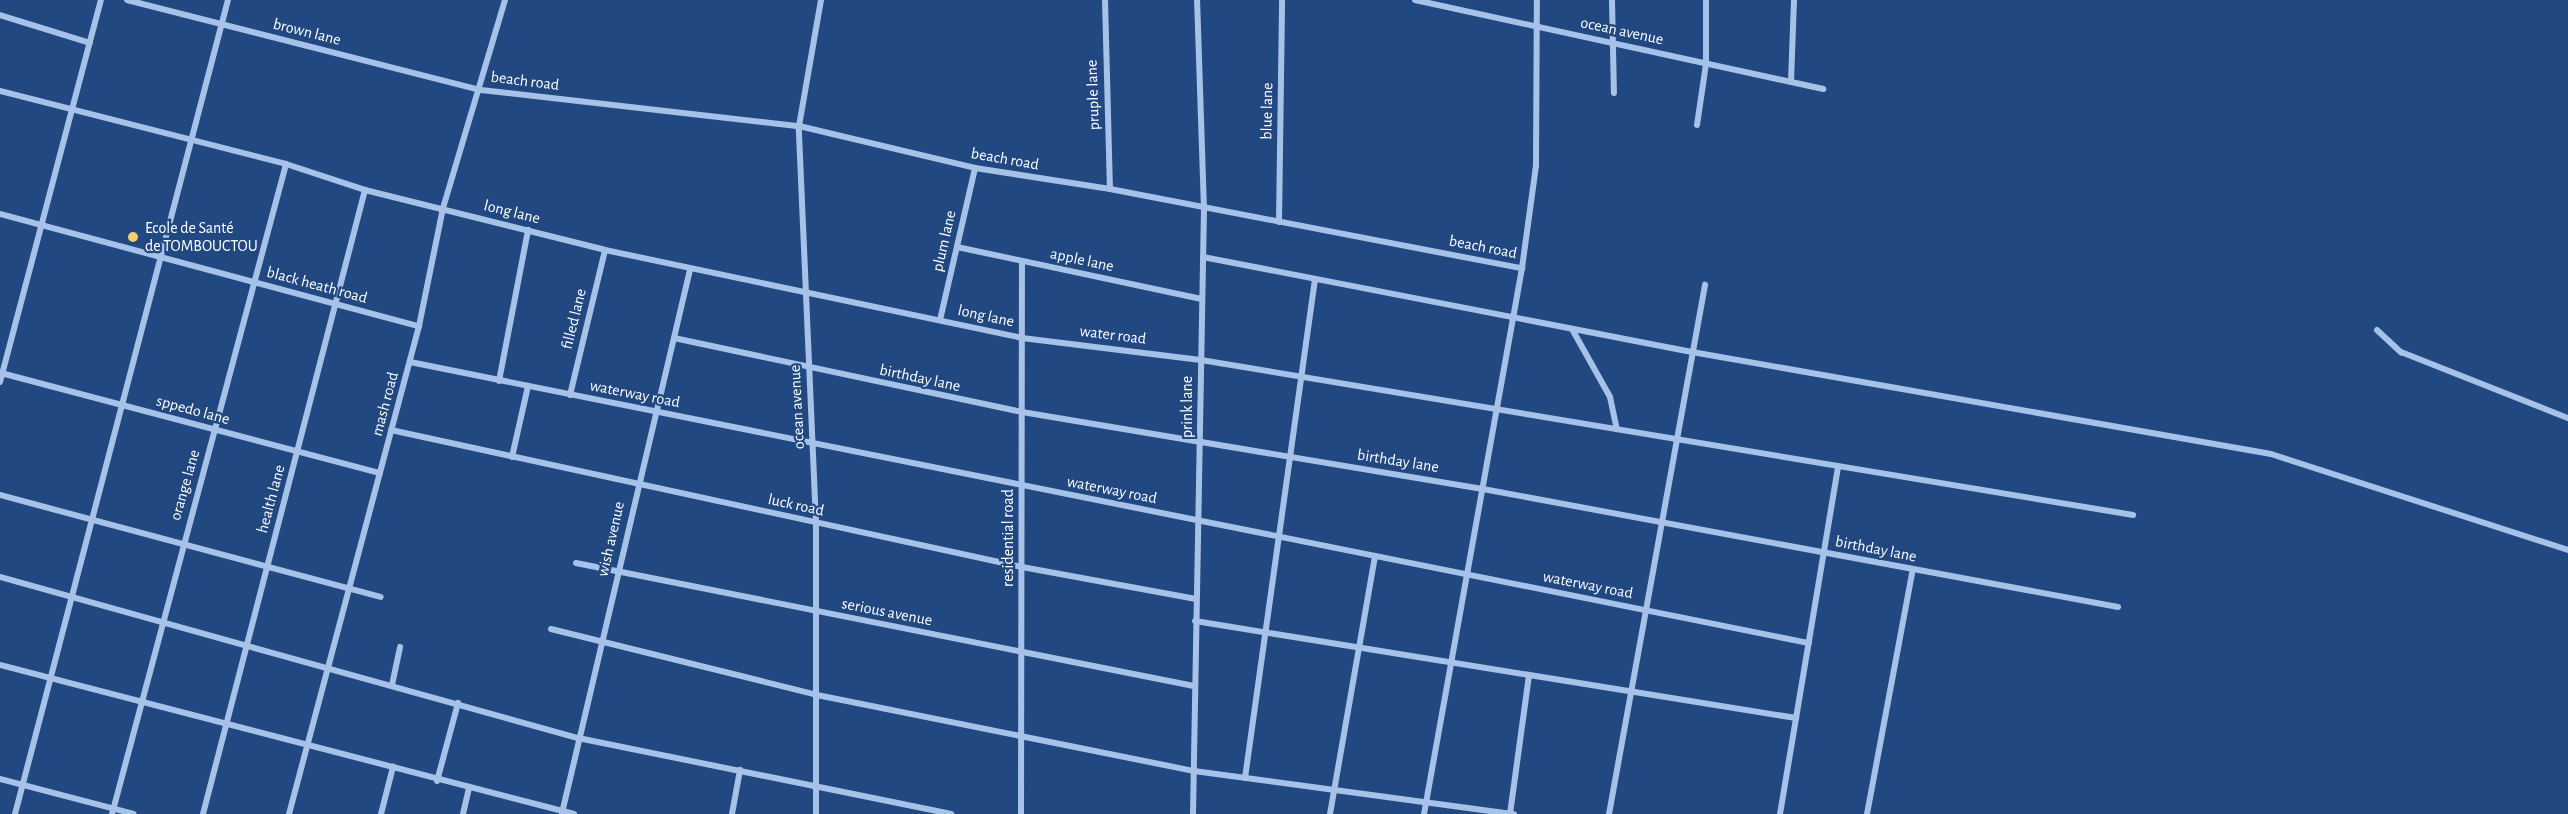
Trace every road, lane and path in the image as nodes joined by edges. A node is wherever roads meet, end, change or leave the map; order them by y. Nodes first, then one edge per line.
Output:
1 (101, 0) edge
2 (127, 0) edge
3 (228, 0) edge
4 (505, 0) edge
5 (821, 0) edge
6 (1105, 0) edge
7 (1197, 0) edge
8 (1282, 0) edge
9 (1415, 0) edge
10 (1536, 0) edge
11 (1612, 0) edge
12 (1706, 0) edge
13 (1794, 0) edge
14 (0, 15) edge
15 (222, 24) junction
16 (1536, 27) junction
17 (90, 43) junction
18 (1612, 43) junction
19 (1706, 64) junction
20 (1791, 82) junction
21 (1822, 89) dead end
22 (481, 90) junction
23 (0, 91) edge
24 (1614, 93) dead end
25 (72, 110) junction
26 (1696, 125) dead end
27 (799, 126) junction
28 (193, 140) junction
29 (286, 164) junction
30 (975, 168) junction
31 (1110, 189) junction
32 (365, 190) junction
33 (443, 208) junction
34 (1204, 209) junction
35 (0, 214) edge
36 (1279, 222) junction
37 (41, 225) junction
38 (528, 230) junction
39 (957, 247) junction
40 (605, 250) junction
41 (162, 257) junction
42 (1203, 257) junction
43 (1023, 261) junction
44 (1522, 268) junction
45 (690, 270) junction
46 (1315, 279) junction
47 (255, 282) junction
48 (1705, 285) dead end
49 (807, 292) junction
50 (1202, 299) junction
51 (336, 304) junction
52 (1513, 318) junction
53 (940, 320) junction
54 (419, 326) junction
55 (1572, 329) junction
56 (2377, 330) dead end
57 (1022, 338) junction
58 (674, 339) junction
59 (1692, 352) junction
60 (1201, 360) junction
61 (410, 362) junction
62 (808, 368) junction
63 (1, 373) edge
64 (1302, 376) junction
65 (500, 381) junction
66 (0, 382) edge
67 (528, 386) junction
68 (570, 395) junction
69 (122, 405) junction
70 (1497, 409) junction
71 (656, 412) junction
72 (1022, 412) junction
73 (2568, 418) edge
74 (1617, 429) junction
75 (215, 430) junction
76 (391, 430) junction
77 (1677, 439) junction
78 (1201, 443) junction
79 (813, 444) junction
80 (297, 451) junction
81 (513, 457) junction
82 (1290, 458) junction
83 (1838, 466) junction
84 (380, 473) junction
85 (637, 485) junction
86 (1022, 485) junction
87 (1483, 489) junction
88 (0, 495) edge
89 (2133, 516) dead end
90 (93, 520) junction
91 (1199, 521) junction
92 (1662, 522) junction
93 (816, 523) junction
94 (1279, 537) junction
95 (183, 544) junction
96 (2568, 550) edge
97 (1823, 553) junction
98 (1376, 556) junction
99 (576, 563) dead end
100 (267, 567) junction
101 (1022, 567) junction
102 (1913, 569) junction
103 (617, 573) junction
104 (1467, 575) junction
105 (0, 578) edge
106 (348, 588) junction
107 (71, 597) junction
108 (381, 597) dead end
109 (1196, 599) junction
110 (2118, 608) dead end
111 (1646, 611) junction
112 (818, 612) junction
113 (1195, 621) junction
114 (162, 622) junction
115 (551, 629) dead end
116 (1266, 632) junction
117 (601, 643) junction
118 (1809, 643) junction
119 (247, 645) junction
120 (400, 647) dead end
121 (1359, 648) junction
122 (1022, 652) junction
123 (1452, 663) junction
124 (0, 665) edge
125 (326, 668) junction
126 (1529, 675) junction
127 (49, 678) junction
128 (392, 684) junction
129 (1194, 686) junction
130 (1631, 690) junction
131 (817, 695) junction
132 (142, 702) junction
133 (458, 703) junction
134 (1796, 718) junction
135 (226, 724) junction
136 (1021, 735) junction
137 (578, 738) junction
138 (306, 744) junction
139 (393, 767) junction
140 (740, 770) junction
141 (1194, 771) junction
142 (1245, 778) junction
143 (0, 779) edge
144 (437, 781) junction
145 (23, 784) junction
146 (816, 785) junction
147 (469, 787) junction
148 (1334, 790) junction
149 (1426, 802) junction
150 (113, 812) edge
151 (562, 813) edge
152 (15, 814) edge
153 (134, 814) edge
154 (203, 814) edge
155 (289, 814) edge
156 (381, 814) edge
157 (463, 814) edge
158 (574, 814) edge
159 (732, 814) edge
160 (816, 814) edge
161 (951, 814) edge
162 (1021, 814) edge
163 (1193, 814) edge
164 (1330, 814) edge
165 (1424, 814) edge
166 (1511, 814) edge
167 (1609, 814) edge
168 (1780, 814) edge
169 (1867, 814) edge

1 - 17 street
2 - 15 street, brown lane
3 - 15 street
4 - 22 street, mash road
5 - 27 street, ocean avenue
6 - 31 street, pruple lane
7 - 34 street, prink lane
8 - 36 street, blue lane
9 - 16 street, ocean avenue
10 - 16 street
11 - 18 street
12 - 19 street
13 - 20 street
14 - 17 street
15 - 22 street, brown lane
15 - 28 street
16 - 18 street, ocean avenue
16 - 44 street
17 - 25 street
18 - 19 street, ocean avenue
18 - 24 street
19 - 20 street, ocean avenue
19 - 26 street
20 - 21 street, ocean avenue
22 - 27 street, beach road
22 - 33 street, mash road
23 - 25 street, long lane
25 - 28 street, long lane
25 - 37 street
27 - 30 street, beach road
27 - 49 street, ocean avenue
28 - 29 street, long lane
28 - 41 street
29 - 32 street, long lane
29 - 47 street, orange lane
30 - 31 street, beach road
30 - 39 street, plum lane
31 - 34 street, beach road
32 - 33 street, long lane
32 - 51 street, health lane
33 - 38 street, long lane
33 - 54 street, mash road
34 - 36 street, beach road
34 - 42 street, prink lane
35 - 37 street, black heath road
36 - 44 street, beach road
37 - 41 street, black heath road
37 - 63 street
38 - 40 street, long lane
38 - 65 street
39 - 43 street, apple lane
39 - 53 street, plum lane
40 - 45 street, long lane
40 - 68 street, filled lane
41 - 47 street, black heath road
41 - 69 street
42 - 46 street
42 - 50 street, prink lane
43 - 50 street, apple lane
43 - 57 street, residential road
44 - 52 street
45 - 49 street, long lane
45 - 58 street, wish avenue
46 - 52 street
46 - 64 street
47 - 51 street, black heath road
47 - 75 street, orange lane
48 - 59 street
49 - 53 street, long lane
49 - 62 street, ocean avenue
50 - 60 street, prink lane
51 - 54 street, black heath road
51 - 80 street, health lane
52 - 55 street
52 - 70 street
53 - 57 street, long lane
54 - 61 street, mash road
55 - 59 street
55 - 74 street
56 - 73 street
57 - 60 street, water road
57 - 72 street, residential road
58 - 62 street, birthday lane
58 - 71 street, wish avenue
59 - 77 street
59 - 96 street
60 - 64 street, water road
60 - 78 street, prink lane
61 - 65 street, waterway road
61 - 76 street, mash road
62 - 72 street, birthday lane
62 - 79 street, ocean avenue
63 - 66 street
63 - 69 street, sppedo lane
64 - 70 street, water road
64 - 82 street
65 - 67 street, waterway road
67 - 68 street, waterway road
67 - 81 street
68 - 71 street, waterway road
69 - 75 street, sppedo lane
69 - 90 street
70 - 74 street, water road
70 - 87 street
71 - 79 street, waterway road
71 - 85 street, wish avenue
72 - 78 street, birthday lane
72 - 86 street, residential road
74 - 77 street, water road
75 - 80 street, sppedo lane
75 - 95 street, orange lane
76 - 81 street, luck road
76 - 84 street, mash road
77 - 83 street, water road
77 - 92 street
78 - 82 street, birthday lane
78 - 91 street, prink lane
79 - 86 street, waterway road
79 - 93 street, ocean avenue
80 - 84 street, sppedo lane
80 - 100 street, health lane
81 - 85 street, luck road
82 - 87 street, birthday lane
82 - 94 street
83 - 89 street, water road
83 - 97 street
84 - 106 street, mash road
85 - 93 street, luck road
85 - 103 street, wish avenue
86 - 91 street, waterway road
86 - 101 street, residential road
87 - 92 street, birthday lane
87 - 104 street
88 - 90 street
90 - 95 street
90 - 107 street
91 - 94 street, waterway road
91 - 109 street, prink lane
92 - 97 street, birthday lane
92 - 111 street
93 - 101 street, luck road
93 - 112 street, ocean avenue
94 - 98 street, waterway road
94 - 116 street
95 - 100 street
95 - 114 street, orange lane
97 - 102 street, birthday lane
97 - 118 street
98 - 104 street, waterway road
98 - 121 street
99 - 103 street, serious avenue
100 - 106 street
100 - 119 street, health lane
101 - 109 street, luck road
101 - 122 street, residential road
102 - 110 street, birthday lane
102 - 169 street
103 - 112 street, serious avenue
103 - 117 street, wish avenue
104 - 111 street, waterway road
104 - 123 street
105 - 107 street
106 - 108 street
106 - 125 street, mash road
107 - 114 street
107 - 127 street
109 - 113 street, prink lane
111 - 118 street, waterway road
111 - 130 street
112 - 122 street, serious avenue
112 - 131 street, ocean avenue
113 - 116 street
113 - 129 street, prink lane
114 - 119 street
114 - 132 street, orange lane
115 - 117 street
116 - 121 street
116 - 142 street
117 - 131 street
117 - 137 street, wish avenue
118 - 134 street
119 - 125 street
119 - 135 street, health lane
120 - 128 street
121 - 123 street
121 - 148 street
122 - 129 street, serious avenue
122 - 136 street, residential road
123 - 126 street
123 - 149 street
124 - 127 street
125 - 128 street
125 - 138 street, mash road
126 - 130 street
126 - 166 street
127 - 132 street
127 - 145 street
128 - 133 street
129 - 141 street, prink lane
130 - 134 street
130 - 167 street
131 - 136 street
131 - 146 street, ocean avenue
132 - 135 street
132 - 150 street, orange lane
133 - 137 street
133 - 144 street
134 - 168 street
135 - 138 street
135 - 154 street, health lane
136 - 141 street
136 - 162 street, residential road
137 - 140 street
137 - 151 street, wish avenue
138 - 139 street
138 - 155 street, mash road
139 - 144 street
139 - 156 street
140 - 146 street
140 - 159 street
141 - 142 street
141 - 163 street, prink lane
142 - 148 street
143 - 145 street
144 - 147 street
145 - 150 street
145 - 152 street
146 - 160 street, ocean avenue
146 - 161 street
147 - 151 street
147 - 157 street
148 - 149 street
148 - 164 street
149 - 165 street
149 - 166 street
150 - 153 street
151 - 158 street

